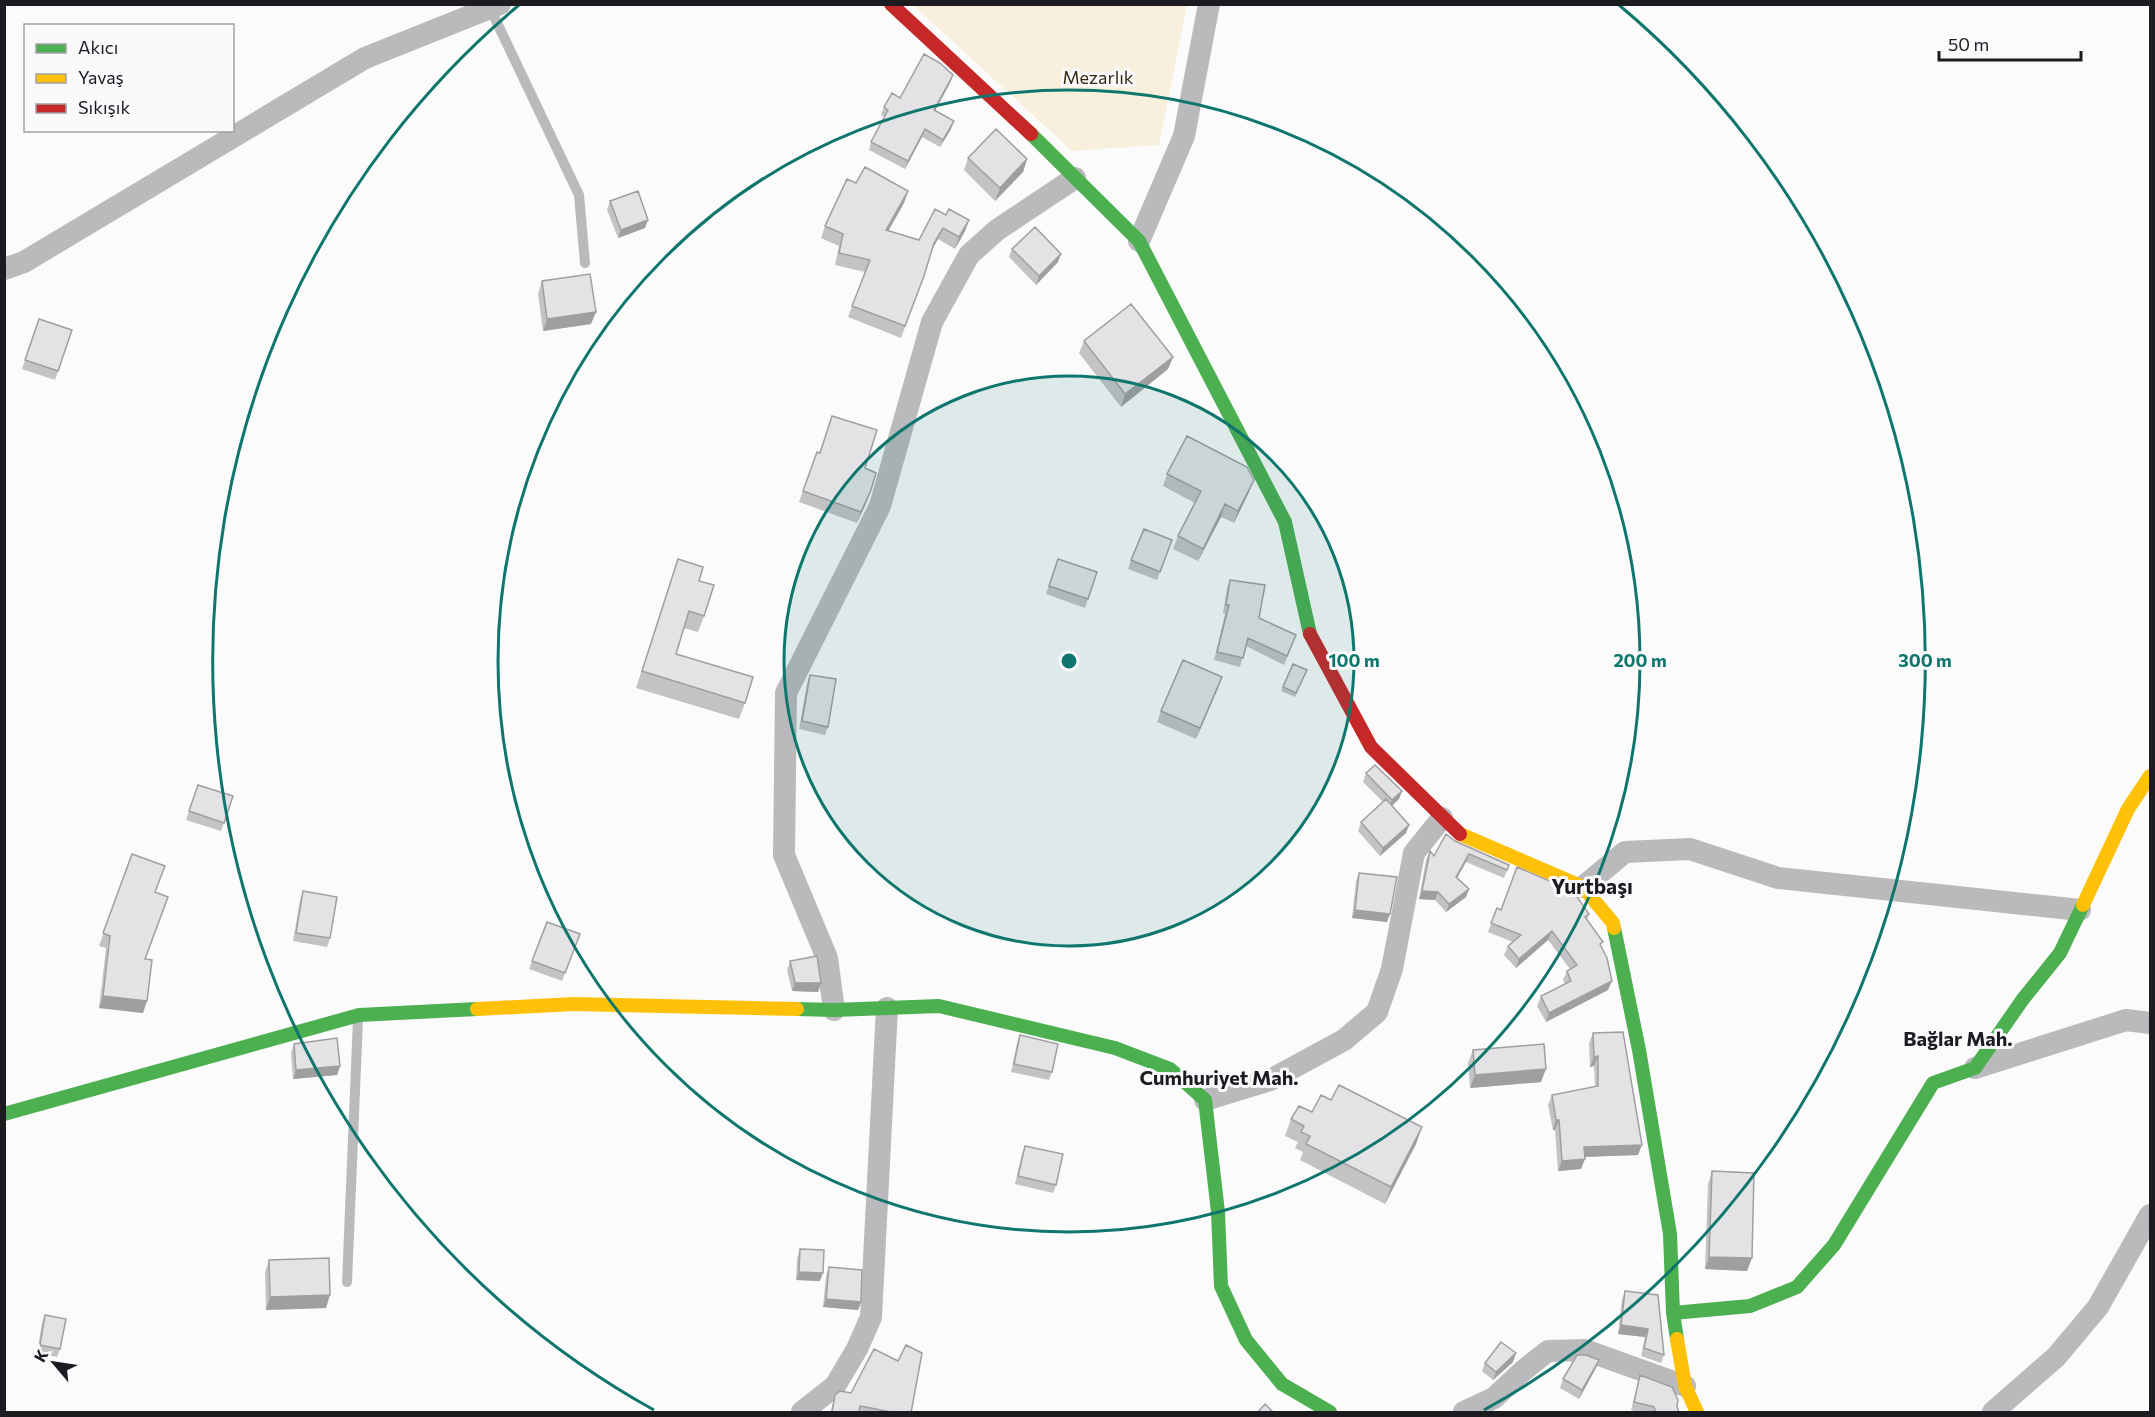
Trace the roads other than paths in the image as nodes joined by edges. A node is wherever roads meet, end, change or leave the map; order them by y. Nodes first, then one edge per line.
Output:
1 (891, 4) edge
2 (1209, 4) edge
3 (495, 6) edge
4 (1075, 178) junction
5 (1139, 241) junction
6 (4, 249) edge
7 (585, 263) dead end
8 (14, 266) edge
9 (2151, 776) edge
10 (1442, 818) junction
11 (1582, 887) junction
12 (2080, 910) junction
13 (887, 1008) junction
14 (834, 1010) junction
15 (359, 1015) junction
16 (2151, 1023) edge
17 (1975, 1068) junction
18 (1205, 1100) junction
19 (4, 1114) edge
20 (2151, 1215) edge
21 (347, 1282) dead end
22 (1673, 1313) junction
23 (1685, 1386) junction
24 (802, 1413) edge
25 (1330, 1413) edge
26 (1464, 1413) edge
27 (1697, 1413) edge
28 (1993, 1413) edge

1 - 4 street
2 - 5 street
3 - 7 lane
3 - 8 street
4 - 5 street
4 - 14 street
5 - 10 street
6 - 8 street
9 - 12 street
10 - 11 street
10 - 18 street
11 - 12 street
11 - 22 street
12 - 17 street
13 - 14 street
13 - 18 street
13 - 24 street
14 - 15 street
15 - 19 street
15 - 21 lane
16 - 17 street
17 - 22 street
18 - 25 street
20 - 28 street
22 - 23 street
23 - 26 street
23 - 27 street

